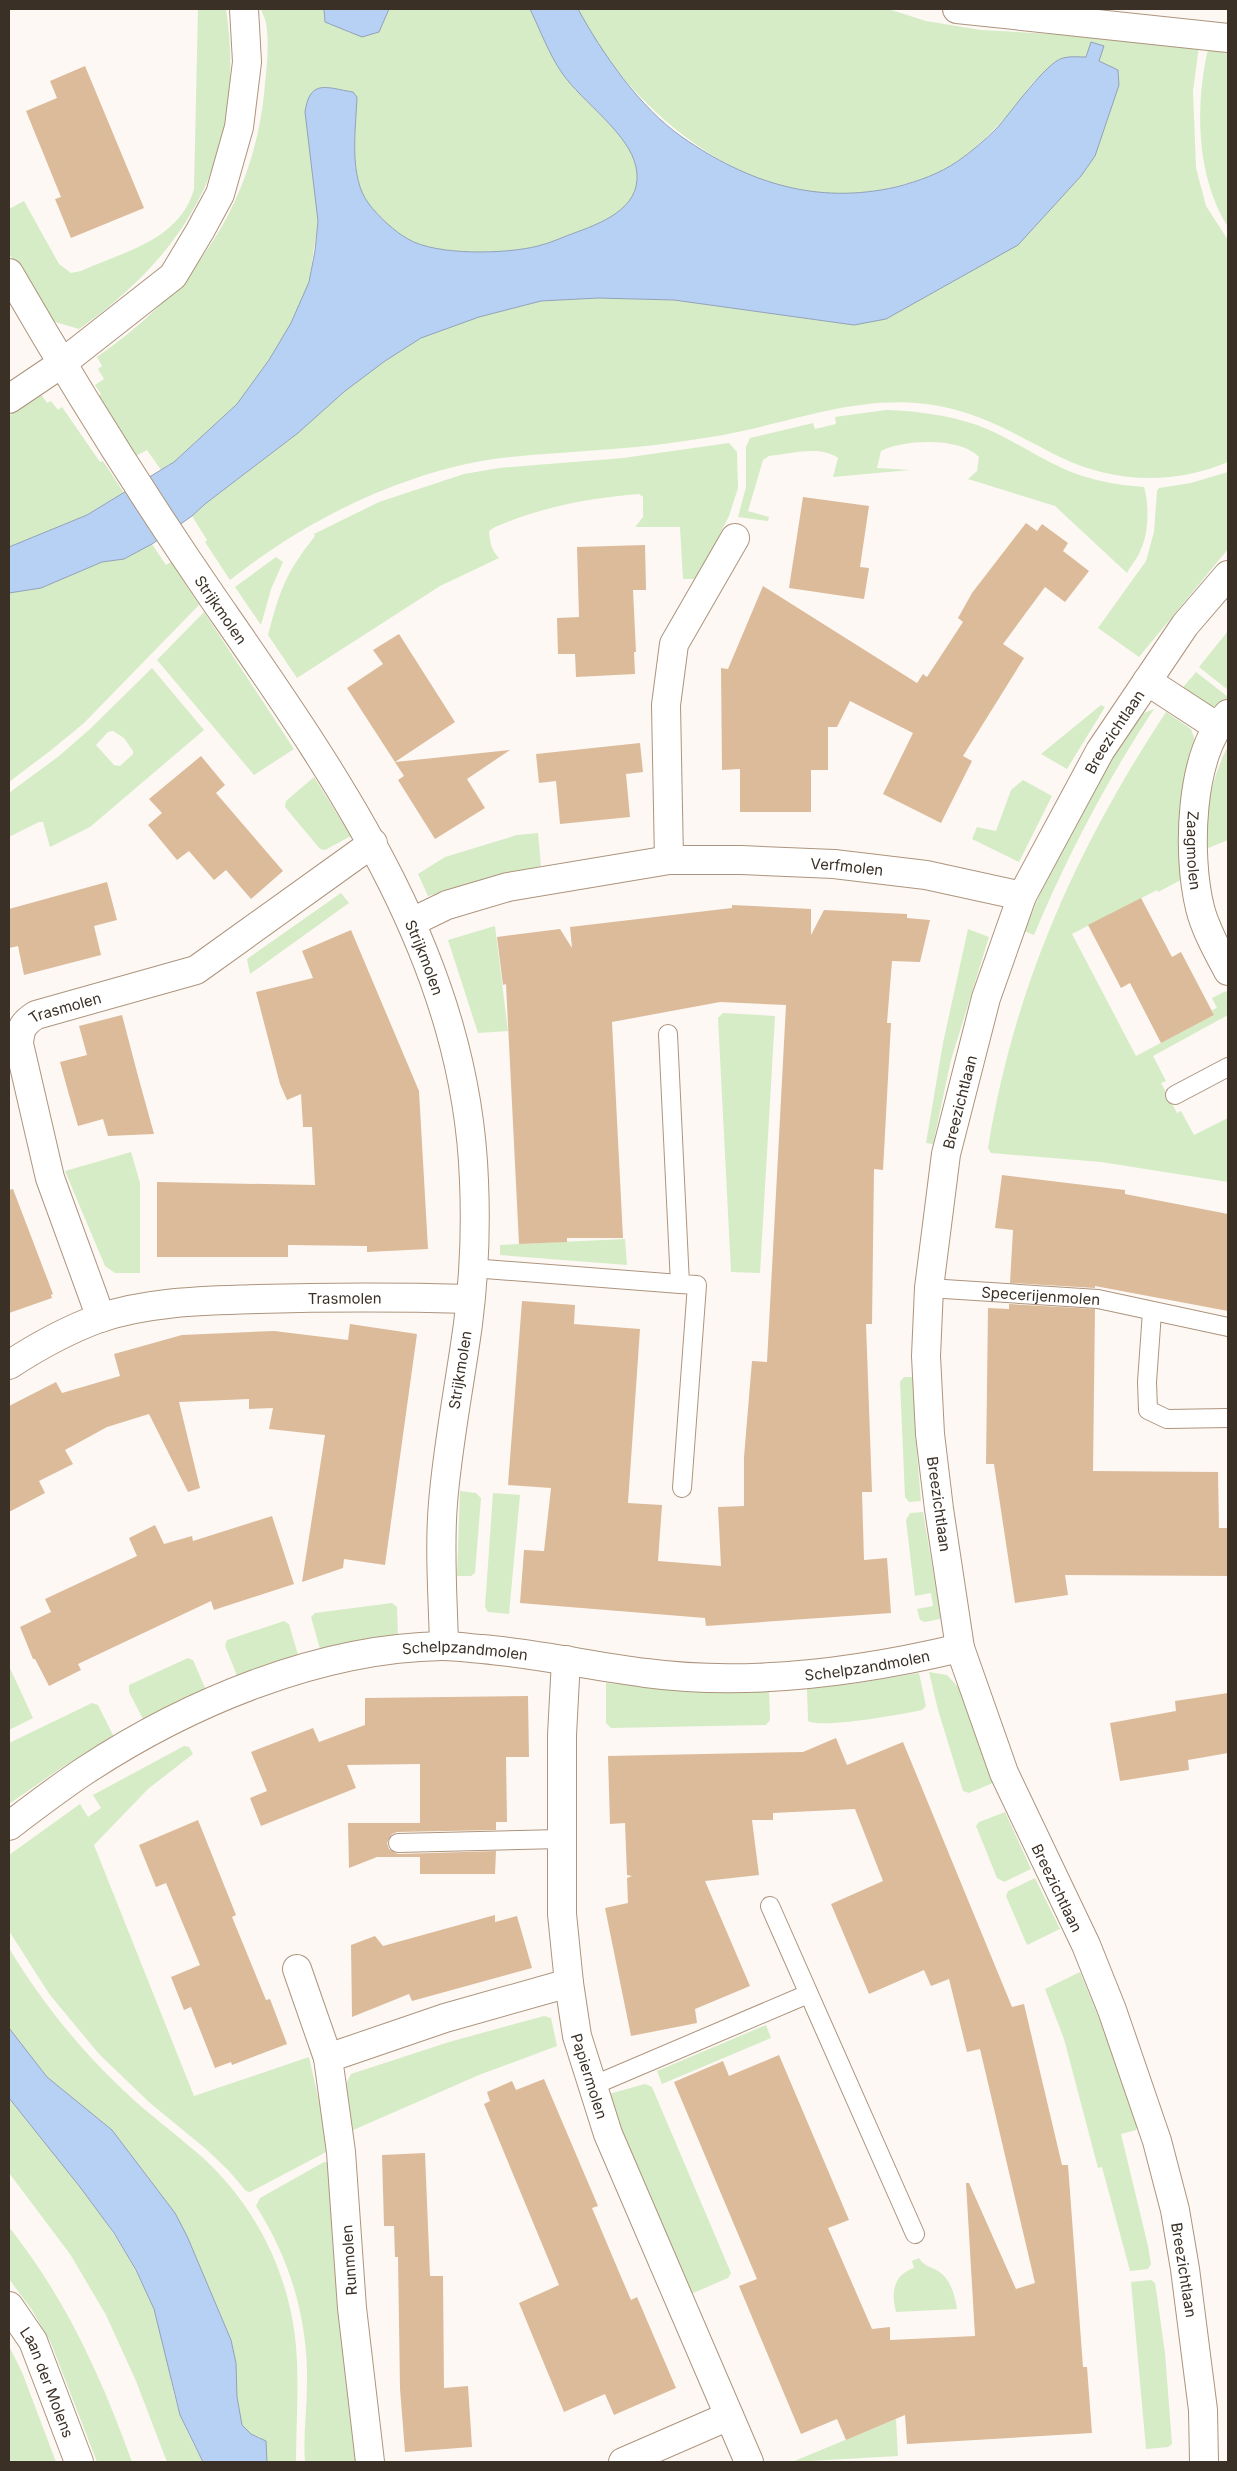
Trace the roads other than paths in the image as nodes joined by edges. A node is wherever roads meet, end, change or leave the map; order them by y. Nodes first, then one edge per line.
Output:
1 (244, 9) edge
2 (957, 9) edge
3 (1228, 38) edge
4 (9, 273) edge
5 (61, 364) junction
6 (9, 399) edge
7 (735, 538) dead end
8 (1228, 575) edge
9 (1147, 681) junction
10 (1222, 720) edge
11 (373, 843) junction
12 (669, 860) junction
13 (1022, 896) junction
14 (412, 922) junction
15 (1228, 971) edge
16 (668, 1034) dead end
17 (1228, 1067) edge
18 (1175, 1095) dead end
19 (472, 1268) junction
20 (680, 1284) junction
21 (929, 1288) junction
22 (470, 1299) junction
23 (1152, 1312) junction
24 (101, 1318) junction
25 (1228, 1327) edge
26 (9, 1364) edge
27 (1228, 1418) edge
28 (682, 1488) dead end
29 (444, 1646) junction
30 (960, 1648) junction
31 (566, 1660) junction
32 (9, 1826) edge
33 (561, 1839) junction
34 (398, 1843) dead end
35 (770, 1906) dead end
36 (297, 1969) dead end
37 (569, 1983) junction
38 (808, 1994) junction
39 (328, 2058) junction
40 (592, 2086) junction
41 (915, 2234) dead end
42 (9, 2306) edge
43 (729, 2416) junction
44 (79, 2462) edge
45 (370, 2462) edge
46 (622, 2462) edge
47 (749, 2462) edge
48 (1204, 2462) edge

1 - 5 street
2 - 3 street
4 - 5 street, Strijkmolen
5 - 6 street
5 - 11 street, Strijkmolen
7 - 12 street
8 - 9 street, Breezichtlaan
9 - 10 street, Zaagmolen
9 - 13 street, Breezichtlaan
10 - 15 street, Zaagmolen
11 - 14 street, Strijkmolen
11 - 24 street, Trasmolen
12 - 13 street, Verfmolen
12 - 14 street, Verfmolen
13 - 21 street, Breezichtlaan
14 - 19 street, Strijkmolen
16 - 20 lane
17 - 18 lane
19 - 20 lane
19 - 22 street, Strijkmolen
20 - 28 lane
21 - 23 lane, Specerijenmolen
21 - 30 street, Breezichtlaan
22 - 24 street, Trasmolen
22 - 29 street, Strijkmolen
23 - 25 lane, Specerijenmolen
23 - 27 lane
24 - 26 street, Trasmolen
29 - 31 street, Schelpzandmolen
29 - 32 street, Schelpzandmolen
30 - 31 street, Schelpzandmolen
30 - 48 street, Breezichtlaan
31 - 33 street, Papiermolen
33 - 34 lane
33 - 37 street, Papiermolen
35 - 38 lane
36 - 39 street, Runmolen
37 - 39 street
37 - 40 street, Papiermolen
38 - 40 lane
38 - 41 lane
39 - 45 street, Runmolen
40 - 43 street, Papiermolen
42 - 44 street, Laan der Molens
43 - 46 street
43 - 47 street, Papiermolen

